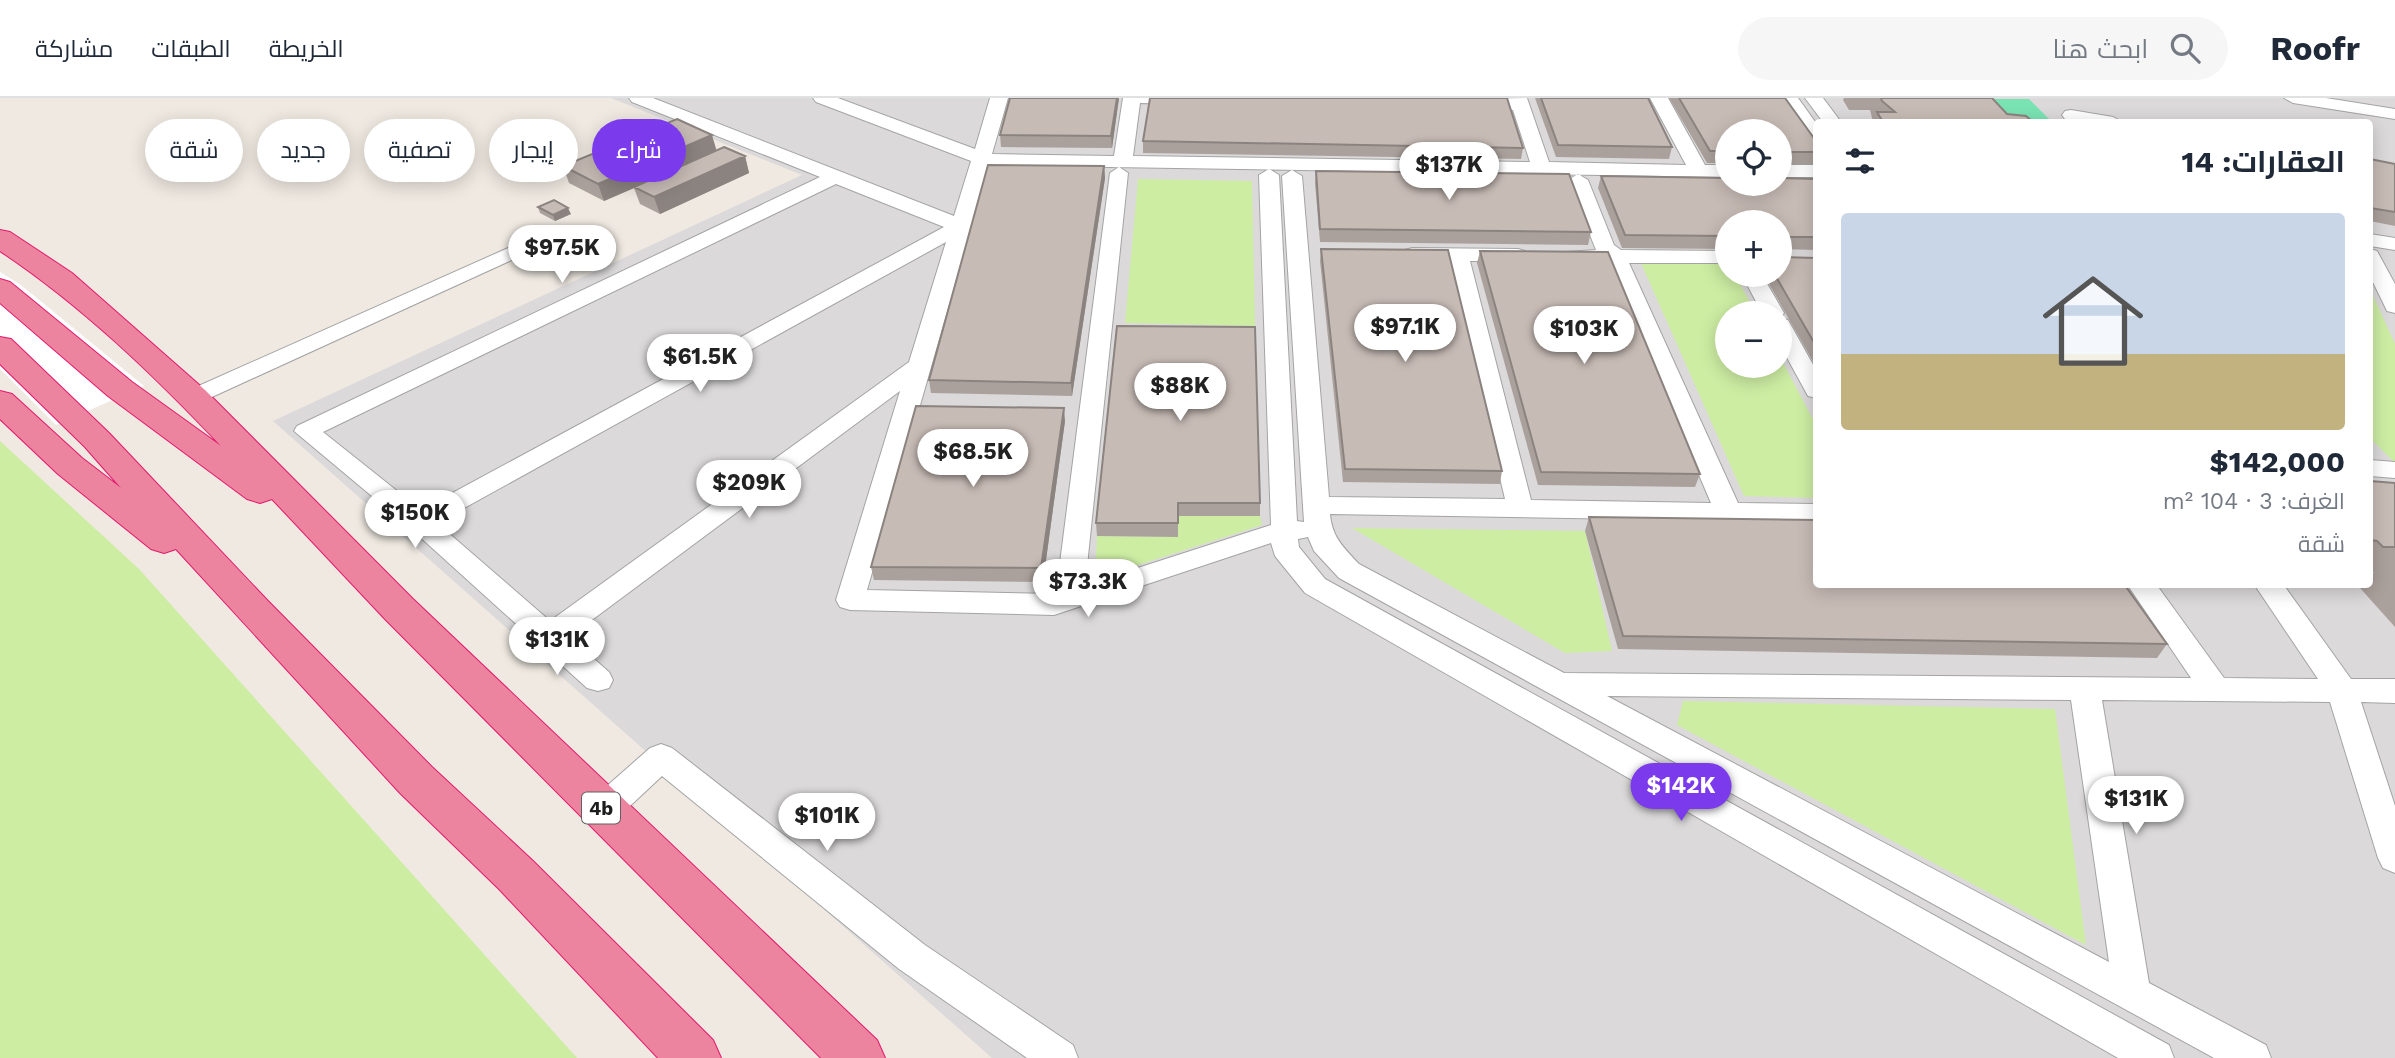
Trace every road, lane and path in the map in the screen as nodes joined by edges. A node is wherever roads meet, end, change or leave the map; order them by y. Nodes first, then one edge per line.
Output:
1 (638, 98) edge
2 (822, 98) edge
3 (999, 98) edge
4 (1132, 98) edge
5 (1659, 98) edge
6 (1789, 98) edge
7 (1814, 98) edge
8 (2293, 98) edge
9 (1201, 100) edge
10 (1519, 101) edge
11 (2356, 103) edge
12 (1451, 104) edge
13 (2336, 105) junction
14 (2395, 114) edge
15 (2070, 115) edge
16 (1830, 119) edge
17 (2095, 119) edge
18 (2342, 119) edge
19 (1813, 131) edge
20 (981, 165) junction
21 (1121, 167) junction
22 (1541, 168) junction
23 (1698, 170) junction
24 (1715, 171) edge
25 (1792, 171) edge
26 (1813, 171) edge
27 (837, 176) junction
28 (1281, 176) junction
29 (1578, 180) junction
30 (1715, 183) edge
31 (1792, 183) edge
32 (1813, 183) edge
33 (960, 226) junction
34 (2373, 227) edge
35 (2395, 231) edge
36 (553, 234) dead end
37 (0, 238) edge
38 (2373, 240) edge
39 (2395, 244) edge
40 (1298, 253) junction
41 (1325, 253) edge
42 (1391, 254) edge
43 (1458, 254) junction
44 (1616, 256) junction
45 (1715, 257) edge
46 (2373, 261) edge
47 (0, 288) edge
48 (2395, 306) edge
49 (1100, 332) junction
50 (1127, 333) edge
51 (1248, 335) edge
52 (1275, 335) junction
53 (0, 346) edge
54 (1792, 347) edge
55 (920, 365) junction
56 (1813, 386) edge
57 (193, 397) junction
58 (0, 401) edge
59 (1278, 406) junction
60 (908, 407) junction
61 (934, 407) edge
62 (1309, 407) junction
63 (1064, 410) edge
64 (1090, 410) junction
65 (2373, 468) edge
66 (2395, 470) edge
67 (1520, 508) junction
68 (1728, 511) junction
69 (1813, 513) edge
70 (1317, 517) junction
71 (419, 522) junction
72 (1283, 530) junction
73 (346, 554) junction
74 (2144, 588) edge
75 (2271, 588) edge
76 (1069, 600) junction
77 (253, 610) junction
78 (550, 636) junction
79 (598, 680) dead end
80 (1562, 684) junction
81 (2085, 688) junction
82 (2215, 688) junction
83 (2342, 690) junction
84 (2395, 691) edge
85 (603, 810) junction
86 (2395, 858) edge
87 (2132, 992) junction
88 (694, 1058) edge
89 (858, 1058) edge
90 (1059, 1058) edge
91 (2155, 1058) edge
92 (2252, 1058) edge

1 - 27 street
2 - 20 street
3 - 20 street
4 - 9 street
4 - 21 street
5 - 23 street
6 - 19 street
7 - 16 street
8 - 13 street
10 - 12 street
10 - 22 street
11 - 13 street
11 - 14 street
13 - 18 street
15 - 17 street
20 - 21 street
20 - 33 street
21 - 22 street
21 - 28 street
21 - 49 street
22 - 23 street
23 - 24 street
25 - 26 street
27 - 33 street
27 - 71 street
28 - 29 street
28 - 40 street
28 - 52 street
29 - 30 street
29 - 44 street
31 - 32 street
33 - 55 street
33 - 71 street
34 - 35 street
36 - 57 street
37 - 57 highway
38 - 39 street
40 - 41 street
40 - 62 street
42 - 43 street
43 - 44 street
43 - 67 street
44 - 45 street
44 - 68 street
46 - 48 street
47 - 73 highway
49 - 50 street
49 - 64 street
51 - 52 street
52 - 59 street
53 - 77 highway
54 - 56 street
55 - 60 street
55 - 78 street
57 - 73 highway
58 - 77 highway
59 - 62 street
59 - 72 street
60 - 61 street
60 - 76 street
62 - 70 street
63 - 64 street
64 - 76 street
65 - 66 street
67 - 68 street
67 - 70 street
68 - 69 street
70 - 72 street
70 - 80 street
71 - 78 street
72 - 76 street
72 - 91 street
73 - 85 highway, 4b
74 - 82 street
75 - 83 street
77 - 88 highway
78 - 79 street
80 - 81 street
80 - 87 street
81 - 82 street
81 - 87 street
82 - 83 street
83 - 84 street
83 - 86 street
85 - 89 highway, 4b
85 - 90 street
87 - 92 street

